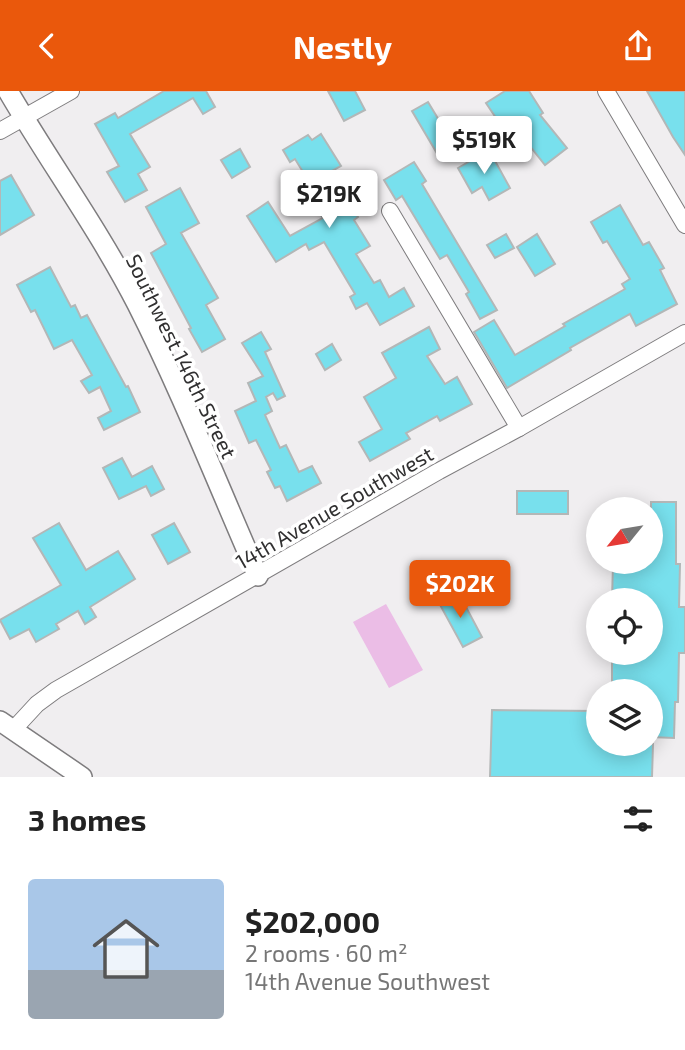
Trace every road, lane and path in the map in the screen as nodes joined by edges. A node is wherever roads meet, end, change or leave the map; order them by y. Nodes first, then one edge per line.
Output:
1 (8, 91) edge
2 (71, 91) edge
3 (606, 91) edge
4 (23, 118) junction
5 (0, 131) edge
6 (390, 211) dead end
7 (685, 225) edge
8 (685, 333) edge
9 (519, 428) junction
10 (258, 576) junction
11 (7, 726) edge
12 (82, 777) edge

1 - 4 street, Southwest 146th Street
2 - 4 street
3 - 7 street
4 - 5 street
4 - 10 street, Southwest 146th Street
6 - 9 street
8 - 9 street, 14th Avenue Southwest
9 - 10 street, 14th Avenue Southwest
10 - 11 street, 14th Avenue Southwest
11 - 12 street

